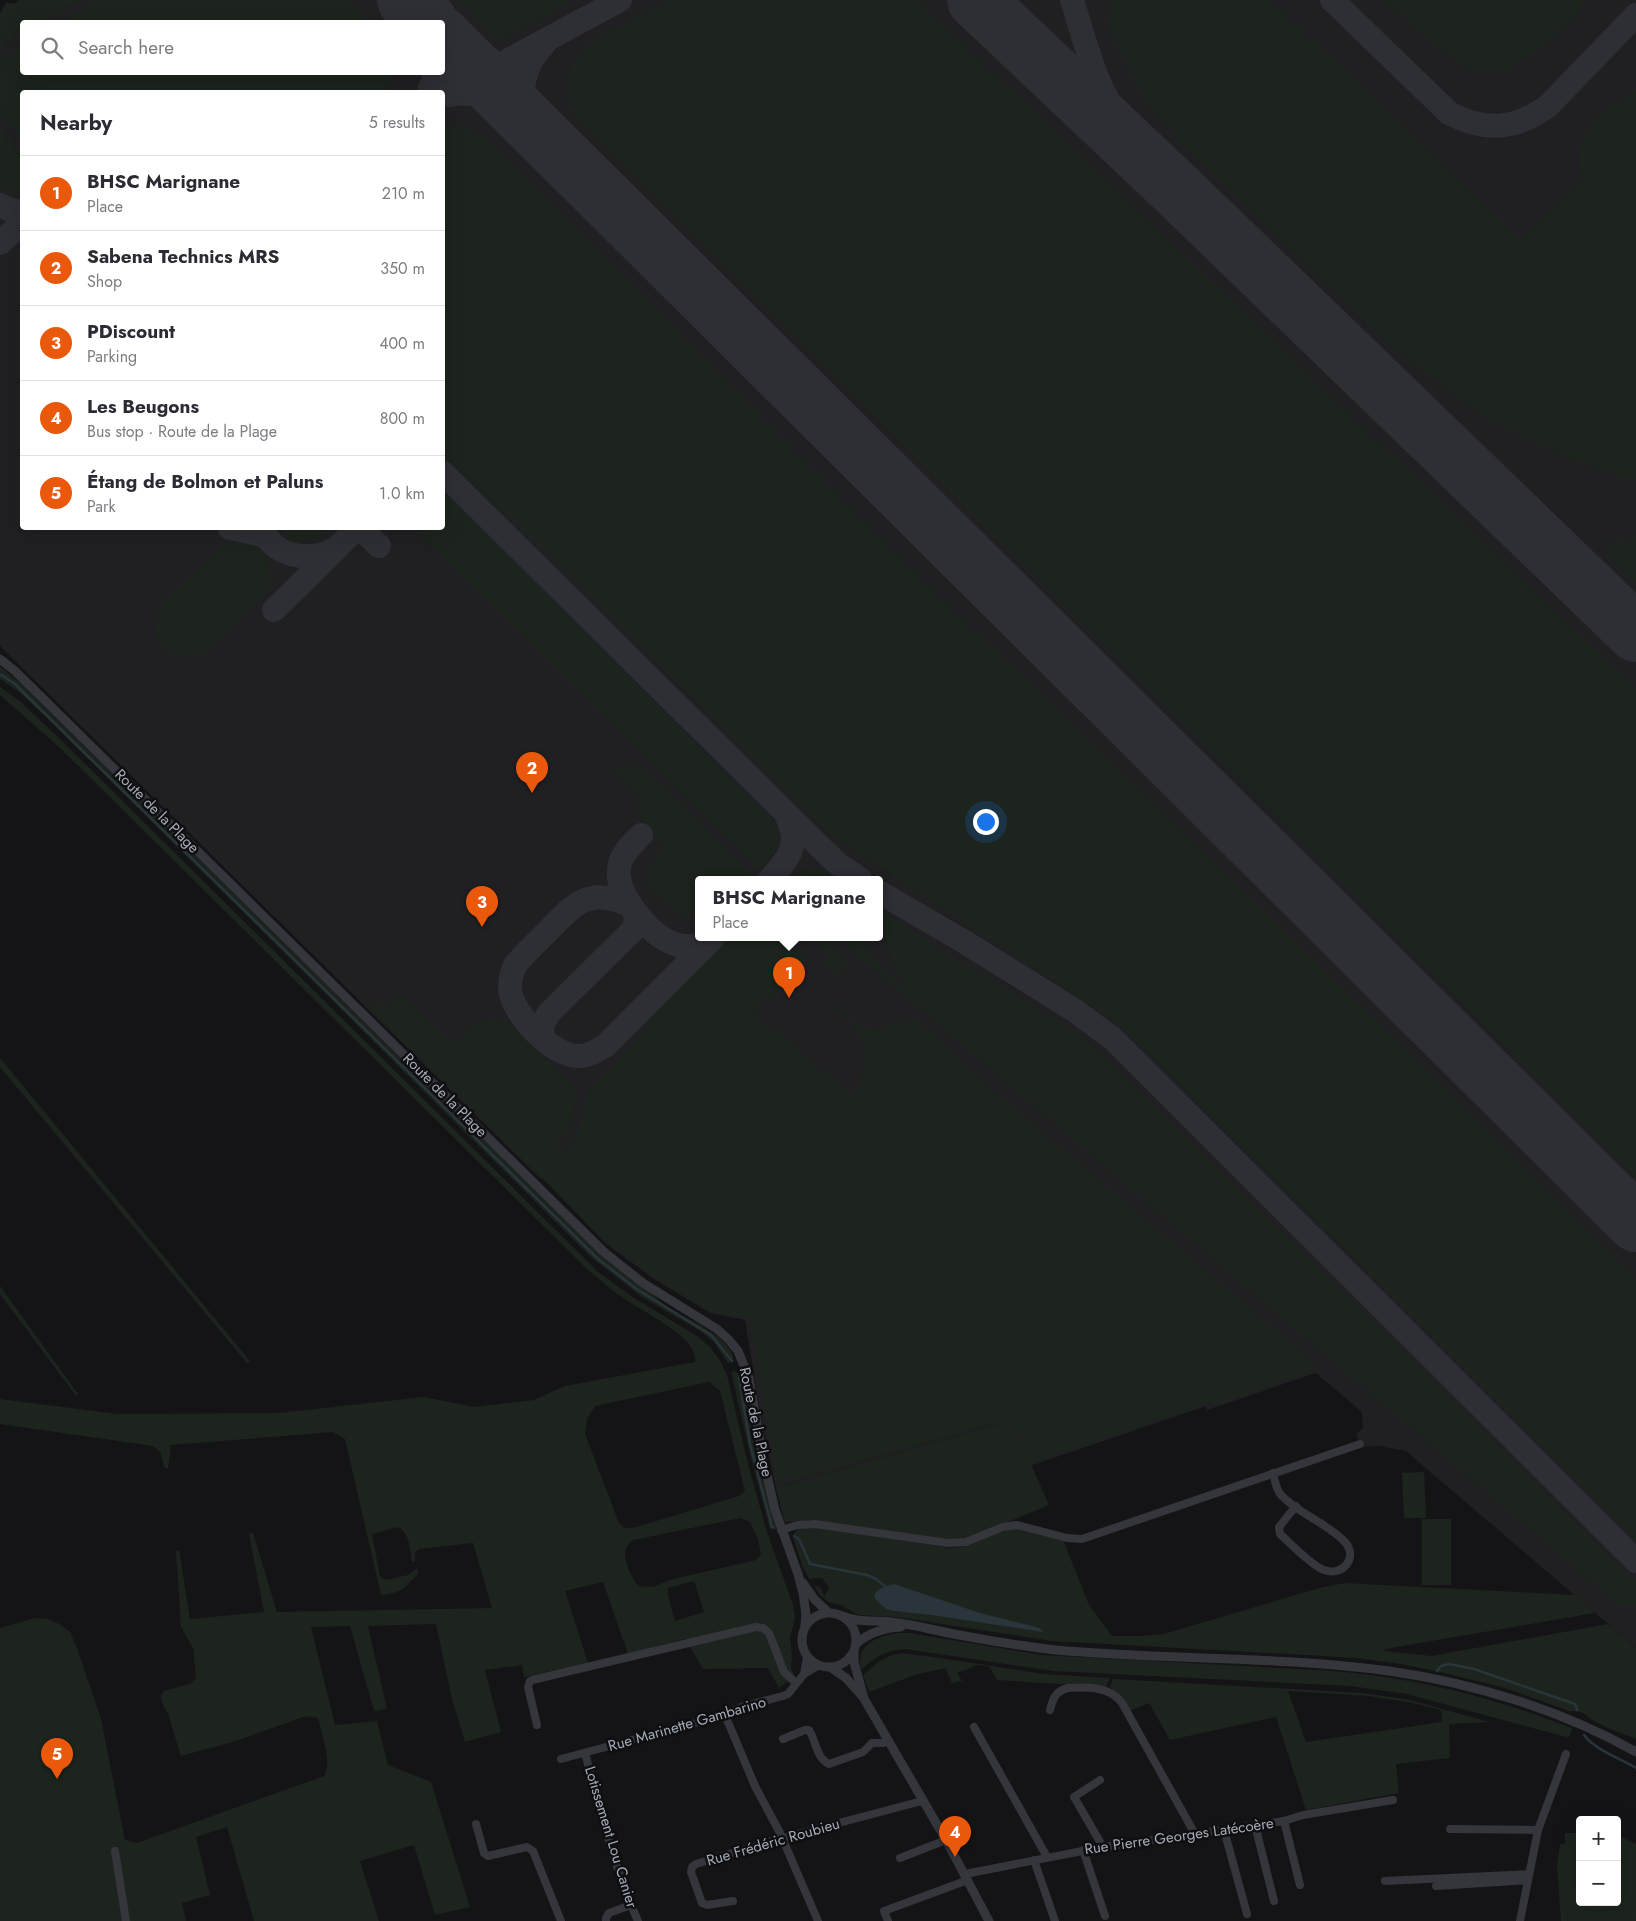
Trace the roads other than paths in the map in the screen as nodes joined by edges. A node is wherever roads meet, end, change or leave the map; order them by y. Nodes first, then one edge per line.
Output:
1 (0, 660) edge
2 (1360, 1444) dead end
3 (1273, 1473) junction
4 (1296, 1506) junction
5 (781, 1530) junction
6 (798, 1574) junction
7 (828, 1612) junction
8 (843, 1616) junction
9 (805, 1626) junction
10 (916, 1627) junction
11 (855, 1647) junction
12 (807, 1657) junction
13 (819, 1665) junction
14 (830, 1667) junction
15 (804, 1674) junction
16 (796, 1683) junction
17 (863, 1697) junction
18 (1050, 1710) dead end
19 (725, 1716) junction
20 (537, 1725) dead end
21 (974, 1727) dead end
22 (783, 1739) dead end
23 (888, 1741) junction
24 (1636, 1752) edge
25 (585, 1753) junction
26 (1566, 1754) dead end
27 (561, 1759) dead end
28 (1100, 1780) dead end
29 (1394, 1800) dead end
30 (922, 1801) junction
31 (1284, 1821) junction
32 (476, 1824) dead end
33 (1254, 1825) junction
34 (1450, 1829) dead end
35 (1224, 1830) junction
36 (1538, 1830) junction
37 (1195, 1834) junction
38 (782, 1838) junction
39 (946, 1840) junction
40 (1102, 1847) junction
41 (1083, 1850) junction
42 (115, 1851) dead end
43 (1047, 1857) junction
44 (900, 1858) dead end
45 (1034, 1860) junction
46 (966, 1877) junction
47 (1529, 1877) junction
48 (1385, 1881) dead end
49 (1300, 1885) dead end
50 (1436, 1886) dead end
51 (733, 1901) dead end
52 (1274, 1901) dead end
53 (631, 1905) junction
54 (1247, 1914) dead end
55 (1105, 1916) dead end
56 (126, 1921) edge
57 (561, 1921) edge
58 (606, 1921) edge
59 (638, 1921) edge
60 (818, 1921) edge
61 (888, 1921) edge
62 (989, 1921) edge
63 (1055, 1921) edge
64 (1520, 1921) edge

1 - 5 street, Route de la Plage
2 - 3 street
3 - 4 street
3 - 5 street
4 - 4 street
5 - 6 street, Route de la Plage
6 - 7 street, Route de la Plage
6 - 9 street, Route de la Plage
7 - 8 street
7 - 9 street
8 - 10 street
8 - 11 street
9 - 12 street
10 - 11 street
10 - 24 street
11 - 14 street
11 - 17 street
12 - 13 street
12 - 15 street
13 - 14 street
13 - 15 street, Rue Marinette Gambarino
14 - 17 street
15 - 16 street, Rue Marinette Gambarino
16 - 19 street, Rue Marinette Gambarino
16 - 20 street
17 - 23 street
18 - 37 street
19 - 25 street, Rue Marinette Gambarino
19 - 38 street
21 - 43 street
22 - 23 street
23 - 30 street
25 - 27 street, Rue Marinette Gambarino
25 - 53 street, Lotissement Lou Canier
26 - 36 street
28 - 40 street
29 - 31 street, Rue Pierre Georges Latécoère
30 - 38 street, Rue Frédéric Roubieu
30 - 39 street
31 - 33 street, Rue Pierre Georges Latécoère
31 - 49 street
32 - 57 street
33 - 35 street, Rue Pierre Georges Latécoère
33 - 52 street
34 - 36 street
35 - 37 street, Rue Pierre Georges Latécoère
35 - 54 street
36 - 47 street
37 - 40 street, Rue Pierre Georges Latécoère
38 - 51 street, Rue Frédéric Roubieu
38 - 60 street
39 - 44 street
39 - 46 street
40 - 41 street, Rue Pierre Georges Latécoère
41 - 43 street, Rue Pierre Georges Latécoère
41 - 55 street
42 - 56 street
43 - 45 street, Rue Pierre Georges Latécoère
45 - 46 street, Rue Pierre Georges Latécoère
45 - 63 street
46 - 61 street, Rue Pierre Georges Latécoère
46 - 62 street
47 - 48 street
47 - 50 street
47 - 64 street
53 - 58 street
53 - 59 street, Lotissement Lou Canier

